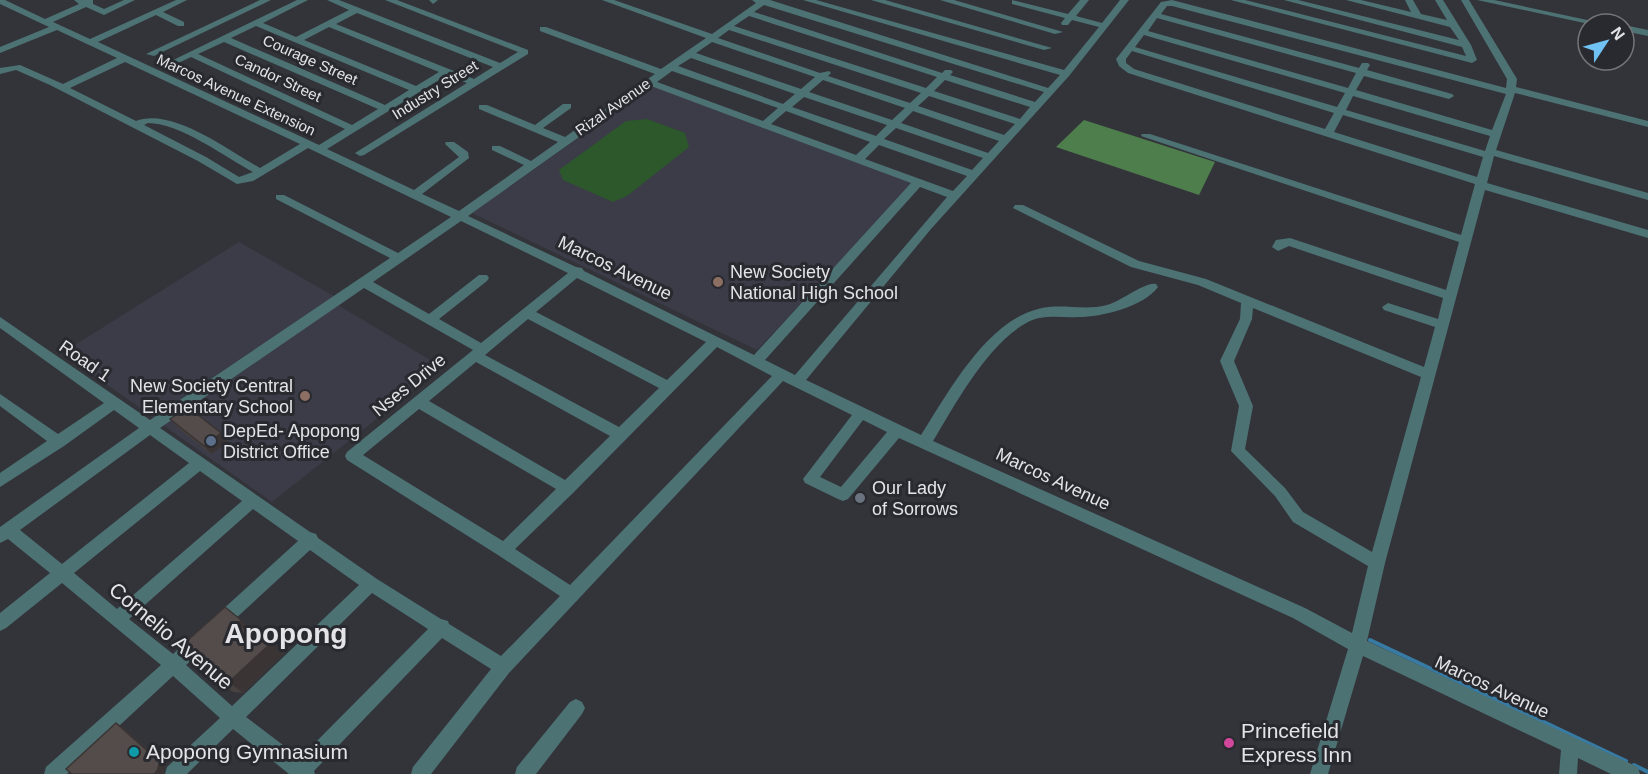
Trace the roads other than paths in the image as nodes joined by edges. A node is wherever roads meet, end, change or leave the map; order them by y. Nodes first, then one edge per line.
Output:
1 (131, 0) edge
2 (183, 0) edge
3 (267, 0) edge
4 (304, 0) edge
5 (331, 0) edge
6 (389, 0) edge
7 (606, 0) edge
8 (807, 0) edge
9 (875, 0) edge
10 (1071, 0) edge
11 (1125, 0) edge
12 (1235, 0) edge
13 (1288, 0) edge
14 (1350, 0) edge
15 (1409, 0) edge
16 (1439, 0) edge
17 (1465, 0) edge
18 (1481, 0) edge
19 (0, 1) edge
20 (86, 1) edge
21 (761, 1) edge
22 (950, 1) edge
23 (1016, 1) edge
24 (1084, 2) edge
25 (1300, 2) edge
26 (1380, 4) edge
27 (357, 10) junction
28 (104, 12) junction
29 (156, 12) junction
30 (747, 13) junction
31 (1155, 15) junction
32 (1002, 16) junction
33 (94, 17) dead end
34 (404, 17) junction
35 (937, 17) junction
36 (1070, 17) junction
37 (1418, 17) junction
38 (1306, 19) junction
39 (1576, 19) edge
40 (45, 22) junction
41 (255, 23) junction
42 (888, 23) junction
43 (181, 24) dead end
44 (328, 24) junction
45 (1455, 25) junction
46 (1104, 26) junction
47 (57, 27) junction
48 (728, 27) junction
49 (543, 29) dead end
50 (921, 32) junction
51 (1058, 32) junction
52 (1143, 32) junction
53 (872, 36) junction
54 (223, 38) junction
55 (712, 38) junction
56 (296, 40) junction
57 (89, 43) junction
58 (1466, 45) junction
59 (974, 47) junction
60 (1047, 48) junction
61 (1130, 48) junction
62 (0, 50) edge
63 (855, 50) junction
64 (151, 54) dead end
65 (191, 54) junction
66 (689, 54) junction
67 (1371, 56) junction
68 (123, 59) junction
69 (958, 62) junction
70 (172, 63) dead end
71 (839, 63) junction
72 (1033, 65) junction
73 (501, 67) junction
74 (666, 70) junction
75 (0, 71) edge
76 (446, 72) junction
77 (1361, 72) junction
78 (1066, 74) junction
79 (823, 76) junction
80 (944, 76) junction
81 (649, 82) junction
82 (474, 83) junction
83 (63, 88) junction
84 (417, 90) junction
85 (1049, 90) junction
86 (1349, 91) junction
87 (1511, 91) junction
88 (802, 93) junction
89 (926, 93) junction
90 (1449, 96) dead end
91 (567, 106) dead end
92 (1036, 106) junction
93 (483, 107) dead end
94 (785, 107) junction
95 (912, 107) junction
96 (385, 109) junction
97 (1340, 112) junction
98 (1020, 122) junction
99 (893, 124) junction
100 (1648, 124) edge
101 (764, 125) junction
102 (134, 126) junction
103 (353, 129) junction
104 (536, 129) junction
105 (1328, 133) junction
106 (1496, 134) junction
107 (1146, 135) dead end
108 (1005, 139) junction
109 (877, 140) junction
110 (565, 141) junction
111 (450, 144) dead end
112 (306, 145) junction
113 (496, 148) dead end
114 (318, 150) junction
115 (360, 153) dead end
116 (1489, 154) junction
117 (990, 157) junction
118 (857, 160) junction
119 (532, 165) junction
120 (260, 172) junction
121 (974, 175) junction
122 (918, 182) junction
123 (1482, 183) junction
124 (415, 194) junction
125 (955, 196) junction
126 (280, 197) dead end
127 (1648, 197) edge
128 (1020, 208) dead end
129 (460, 216) junction
130 (1648, 234) edge
131 (1465, 240) junction
132 (1278, 247) dead end
133 (397, 257) junction
134 (578, 271) junction
135 (483, 278) dead end
136 (362, 281) junction
137 (1152, 287) dead end
138 (1450, 296) junction
139 (1247, 301) junction
140 (1388, 307) dead end
141 (527, 313) junction
142 (430, 320) junction
143 (1, 323) edge
144 (1442, 325) junction
145 (716, 340) junction
146 (480, 353) junction
147 (757, 360) junction
148 (782, 374) junction
149 (1429, 375) junction
150 (798, 381) junction
151 (669, 387) junction
152 (0, 399) edge
153 (419, 402) junction
154 (114, 403) junction
155 (862, 412) junction
156 (151, 427) junction
157 (898, 429) junction
158 (621, 435) junction
159 (925, 441) junction
160 (59, 442) junction
161 (199, 463) junction
162 (0, 481) edge
163 (568, 489) junction
164 (252, 501) junction
165 (5, 533) edge
166 (311, 539) junction
167 (504, 550) junction
168 (1377, 563) junction
169 (61, 574) junction
170 (371, 584) junction
171 (570, 594) junction
172 (117, 619) junction
173 (0, 623) edge
174 (442, 626) junction
175 (1358, 645) junction
176 (173, 665) junction
177 (503, 667) junction
178 (576, 708) dead end
179 (233, 718) junction
180 (1570, 746) junction
181 (302, 773) edge
182 (53, 774) edge
183 (174, 774) edge
184 (420, 774) edge
185 (524, 774) edge
186 (1319, 774) edge
187 (1568, 774) edge
188 (1631, 774) edge

1 - 28 street
2 - 29 street
3 - 64 street
4 - 41 street
5 - 27 street
6 - 34 street
7 - 55 street
8 - 42 street
9 - 35 street
10 - 24 street
11 - 46 street
12 - 38 street
13 - 25 street
14 - 26 street
15 - 37 street
16 - 45 street
17 - 87 street
18 - 39 street
19 - 40 street, Marcos Avenue Extension
20 - 28 street
20 - 40 street
21 - 30 street, Rizal Avenue
21 - 53 street
22 - 32 street
22 - 35 street
23 - 32 street
23 - 36 street
24 - 36 street
25 - 38 street
25 - 58 street
26 - 37 street
27 - 34 street
27 - 44 street
28 - 33 street
29 - 43 street
29 - 57 street
30 - 48 street, Rizal Avenue
30 - 63 street
31 - 52 street
31 - 67 street
31 - 77 street
32 - 51 street
34 - 73 street
34 - 73 street, Industry Street
35 - 50 street
35 - 60 street
36 - 46 street
36 - 51 street
37 - 45 street
38 - 58 street
40 - 47 street, Marcos Avenue Extension
41 - 54 street
41 - 56 street
42 - 50 street
42 - 53 street
44 - 56 street
44 - 76 street
45 - 58 street
46 - 78 street
47 - 57 street, Marcos Avenue Extension
47 - 62 street
48 - 55 street, Rizal Avenue
48 - 71 street
49 - 74 street
50 - 59 street
51 - 60 street
52 - 61 street
52 - 86 street
53 - 63 street
53 - 69 street
54 - 65 street
54 - 96 street, Courage Street
55 - 66 street, Rizal Avenue
55 - 79 street
56 - 84 street
57 - 68 street, Marcos Avenue Extension
59 - 69 street
59 - 72 street
60 - 72 street
61 - 97 street
61 - 105 street
63 - 71 street
63 - 80 street
65 - 70 street
65 - 103 street, Candor Street
66 - 74 street, Rizal Avenue
66 - 88 street
67 - 77 street
67 - 87 street
68 - 83 street
68 - 112 street, Marcos Avenue Extension
69 - 80 street
69 - 85 street
71 - 79 street
71 - 89 street
72 - 78 street
73 - 82 street, Industry Street
74 - 81 street, Rizal Avenue
74 - 94 street
75 - 83 street
76 - 82 street
76 - 84 street
77 - 86 street
77 - 90 street
78 - 85 street
79 - 88 street
79 - 95 street
80 - 89 street
80 - 92 street
81 - 101 street
81 - 110 street, Rizal Avenue
82 - 115 street, Industry Street
83 - 102 street
84 - 96 street
85 - 92 street
86 - 97 street
86 - 106 street
87 - 100 street
87 - 106 street
88 - 94 street
88 - 99 street
89 - 95 street
89 - 98 street
91 - 104 street
92 - 98 street
93 - 104 street
94 - 101 street
94 - 109 street
95 - 99 street
95 - 108 street
96 - 103 street
97 - 105 street
97 - 116 street
98 - 108 street
99 - 109 street
99 - 117 street
101 - 118 street
102 - 120 street
102 - 120 street
103 - 114 street
104 - 110 street
105 - 123 street
106 - 116 street
107 - 131 street
108 - 117 street
109 - 118 street
109 - 121 street
110 - 119 street, Rizal Avenue
111 - 124 street
112 - 114 street, Marcos Avenue Extension
112 - 120 street
113 - 119 street
114 - 124 street, Marcos Avenue Extension
116 - 123 street
116 - 127 street
117 - 121 street
118 - 122 street
119 - 129 street, Rizal Avenue
121 - 125 street
122 - 125 street
122 - 147 street
123 - 130 street
123 - 131 street
124 - 129 street, Marcos Avenue Extension
125 - 150 street
126 - 133 street
128 - 139 street
129 - 133 street, Rizal Avenue
129 - 134 street, Marcos Avenue
131 - 138 street
132 - 138 street
133 - 136 street, Rizal Avenue
134 - 141 street, Nses Drive
134 - 145 street, Marcos Avenue
135 - 142 street
136 - 142 street
136 - 156 street, Rizal Avenue
137 - 159 street
138 - 144 street
139 - 149 street
139 - 168 street
140 - 144 street
141 - 146 street, Nses Drive
141 - 151 street
142 - 146 street
143 - 154 street, Road 1
144 - 149 street
145 - 147 street, Marcos Avenue
145 - 151 street
146 - 153 street, Nses Drive
146 - 158 street
147 - 148 street, Marcos Avenue
148 - 150 street, Marcos Avenue
148 - 171 street
149 - 168 street
150 - 155 street, Marcos Avenue
151 - 158 street
152 - 160 street
153 - 163 street
153 - 167 street, Nses Drive
154 - 156 street, Road 1
154 - 160 street
155 - 157 street, Marcos Avenue
155 - 157 street
156 - 161 street, Road 1
156 - 165 street, Rizal Avenue
157 - 159 street, Marcos Avenue
158 - 163 street
159 - 175 street, Marcos Avenue
160 - 162 street
161 - 164 street, Road 1
161 - 169 street
163 - 167 street
164 - 166 street, Road 1
164 - 172 street
165 - 169 street, Cornelio Avenue
166 - 170 street, Road 1
166 - 176 street
167 - 171 street, Nses Drive
168 - 175 street
169 - 172 street, Cornelio Avenue
169 - 173 street
170 - 174 street, Road 1
170 - 179 street
171 - 177 street
172 - 176 street, Cornelio Avenue
174 - 177 street, Road 1
174 - 181 street
175 - 180 street, Marcos Avenue
175 - 186 street
176 - 179 street, Cornelio Avenue
176 - 182 street
177 - 184 street
178 - 185 street
179 - 181 street, Cornelio Avenue
179 - 183 street
180 - 187 street
180 - 188 street, Marcos Avenue

